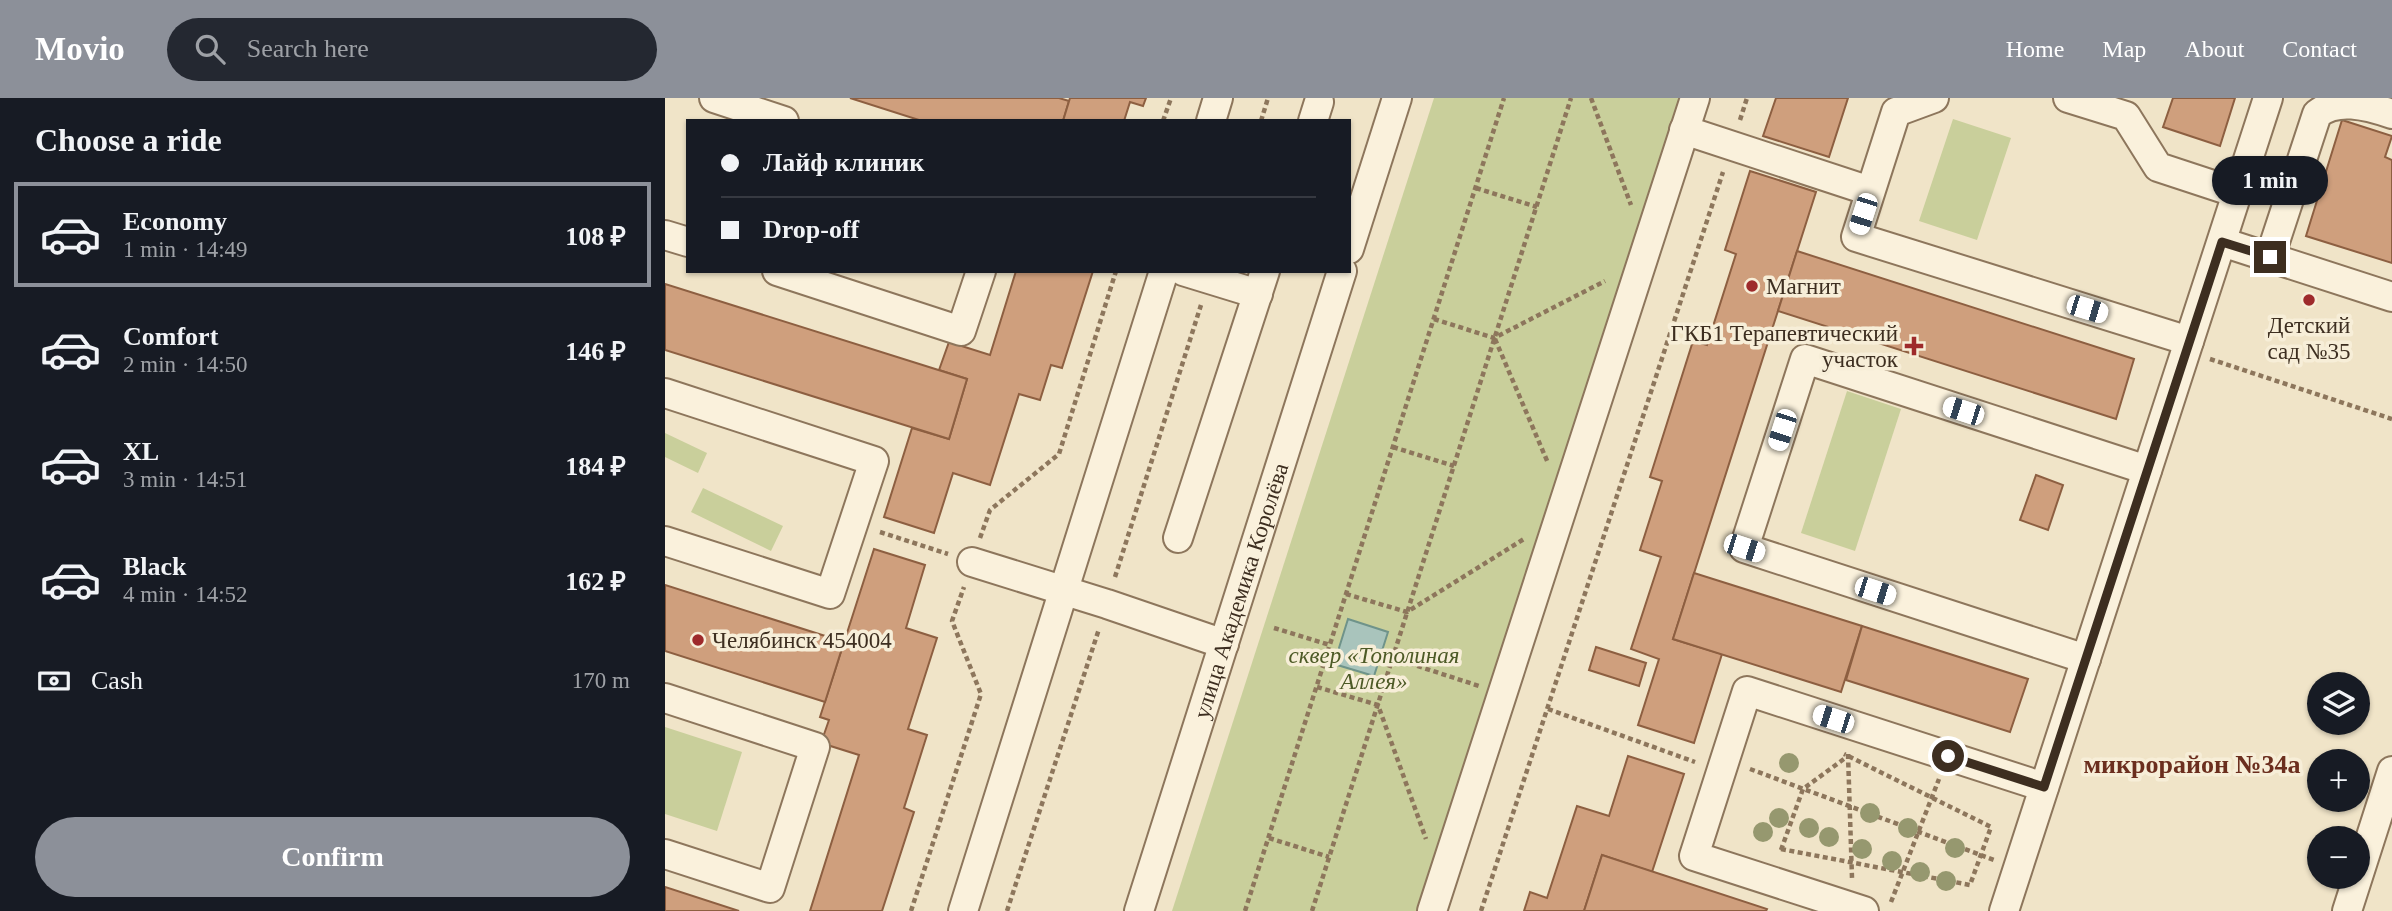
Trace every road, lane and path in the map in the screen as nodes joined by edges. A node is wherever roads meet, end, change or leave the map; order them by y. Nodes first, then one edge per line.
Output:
1 (714, 98) edge
2 (1171, 98) edge
3 (1218, 98) edge
4 (1268, 98) edge
5 (1397, 98) edge
6 (1504, 98) edge
7 (1571, 98) edge
8 (1591, 98) edge
9 (1695, 98) edge
10 (1747, 98) edge
11 (1934, 98) edge
12 (2068, 98) edge
13 (2268, 98) edge
14 (2392, 114) edge
15 (778, 119) edge
16 (1164, 119) edge
17 (1212, 119) edge
18 (1262, 119) edge
19 (1684, 130) junction
20 (1731, 146) junction
21 (1476, 188) junction
22 (1870, 191) junction
23 (2237, 193) junction
24 (1537, 207) junction
25 (1634, 213) dead end
26 (665, 235) edge
27 (686, 241) edge
28 (2222, 242) junction
29 (1351, 243) edge
30 (2270, 257) junction
31 (783, 273) edge
32 (980, 273) edge
33 (1115, 273) edge
34 (1163, 273) edge
35 (1196, 273) edge
36 (1341, 273) edge
37 (1613, 277) dead end
38 (1261, 283) edge
39 (2392, 297) edge
40 (1434, 319) junction
41 (1494, 338) junction
42 (2188, 346) junction
43 (665, 393) edge
44 (2392, 419) edge
45 (1393, 447) junction
46 (1454, 466) junction
47 (2147, 470) junction
48 (1551, 472) dead end
49 (853, 524) junction
50 (1532, 534) dead end
51 (1178, 538) dead end
52 (665, 541) edge
53 (972, 562) junction
54 (1063, 592) junction
55 (1346, 594) junction
56 (1407, 612) junction
57 (1274, 628) dead end
58 (1224, 644) junction
59 (1330, 645) junction
60 (1393, 658) junction
61 (2086, 659) junction
62 (1317, 687) junction
63 (1482, 687) dead end
64 (665, 698) edge
65 (1378, 705) junction
66 (1548, 709) junction
67 (1854, 725) junction
68 (1836, 750) dead end
69 (1847, 756) junction
70 (1948, 756) junction
71 (1723, 765) junction
72 (2392, 771) edge
73 (2044, 787) junction
74 (1803, 789) junction
75 (1932, 797) junction
76 (1849, 806) junction
77 (1918, 832) junction
78 (1269, 838) junction
79 (1781, 849) junction
80 (1430, 850) dead end
81 (665, 854) edge
82 (1981, 855) junction
83 (1329, 858) junction
84 (1851, 861) junction
85 (2018, 869) junction
86 (1902, 873) junction
87 (1770, 880) junction
88 (1858, 909) edge
89 (911, 911) edge
90 (963, 911) edge
91 (1139, 911) edge
92 (1245, 911) edge
93 (1312, 911) edge
94 (1432, 911) edge
95 (1481, 911) edge
96 (1887, 911) edge
97 (2004, 911) edge
98 (2347, 911) edge

1 - 15 street
2 - 16 path
3 - 17 street
4 - 18 path
5 - 29 street
6 - 21 path
7 - 24 path
8 - 25 path
9 - 19 street
10 - 20 path
11 - 22 street
12 - 23 street
13 - 23 street
14 - 30 street
19 - 20 street
19 - 94 street
20 - 22 street
20 - 66 path
21 - 24 path
21 - 40 path
22 - 42 street
23 - 28 street
24 - 41 path
26 - 27 street
28 - 30 street
28 - 42 street
30 - 39 street
31 - 32 street
33 - 53 path
34 - 54 street
35 - 38 street
36 - 58 street, улица Академика Королёва
37 - 41 path
38 - 51 street
40 - 41 path
40 - 45 path
41 - 46 path
41 - 48 path
42 - 44 path
42 - 47 street
43 - 49 street
45 - 46 path
45 - 55 path
46 - 56 path
47 - 61 street
47 - 61 street
49 - 52 street
49 - 53 path
50 - 56 path
53 - 54 street
53 - 89 path
54 - 58 street
54 - 90 street
55 - 56 path
55 - 59 path
56 - 60 path
57 - 59 path
58 - 91 street, улица Академика Королёва
59 - 62 path
60 - 63 path
60 - 65 path
61 - 73 street
62 - 65 path
62 - 78 path
64 - 81 street
65 - 80 path
65 - 83 path
66 - 71 path
66 - 95 path
67 - 69 path
67 - 70 street
67 - 71 street
68 - 69 path
69 - 74 path
69 - 75 path
69 - 76 path
70 - 73 street
70 - 75 path
71 - 74 path
71 - 87 street
72 - 98 street
73 - 85 street
74 - 76 path
74 - 79 path
75 - 77 path
75 - 82 path
76 - 77 path
76 - 84 path
77 - 82 path
77 - 86 path
78 - 83 path
78 - 92 path
79 - 84 path
79 - 87 path
82 - 85 path
82 - 86 path
83 - 93 path
84 - 86 path
84 - 88 path
85 - 97 street
86 - 96 path
87 - 88 street

